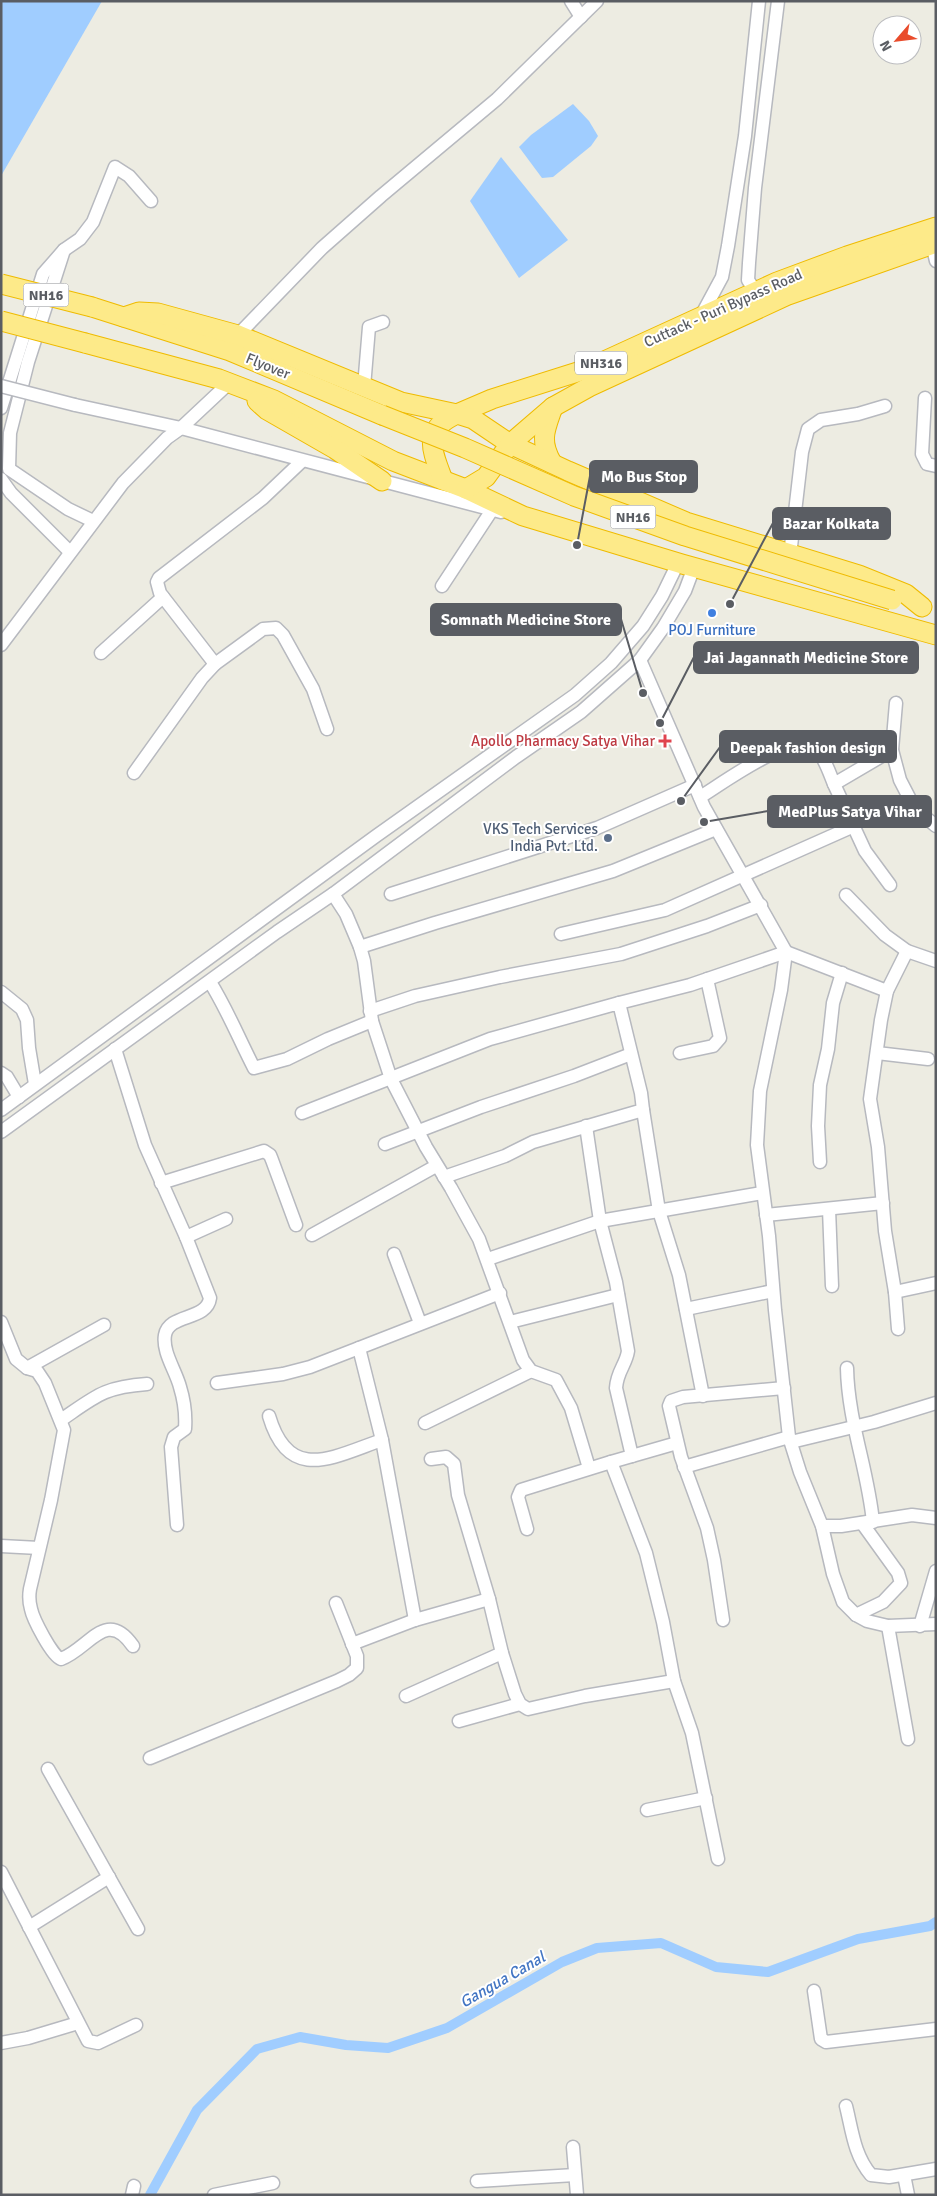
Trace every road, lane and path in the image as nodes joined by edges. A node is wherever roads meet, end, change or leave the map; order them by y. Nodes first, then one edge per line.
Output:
1 (571, 1) edge
2 (597, 1) edge
3 (759, 1) edge
4 (778, 1) edge
5 (581, 17) junction
6 (151, 201) dead end
7 (935, 244) edge
8 (64, 250) junction
9 (1, 284) edge
10 (751, 293) junction
11 (124, 317) junction
12 (709, 319) junction
13 (1, 321) edge
14 (383, 322) dead end
15 (238, 335) junction
16 (1, 386) edge
17 (237, 386) junction
18 (364, 387) junction
19 (924, 398) dead end
20 (481, 404) junction
21 (885, 406) dead end
22 (552, 407) junction
23 (1, 408) edge
24 (428, 409) junction
25 (457, 414) junction
26 (181, 428) junction
27 (510, 444) junction
28 (302, 461) junction
29 (552, 463) junction
30 (936, 466) edge
31 (1, 479) edge
32 (443, 480) junction
33 (382, 481) junction
34 (466, 489) junction
35 (492, 510) junction
36 (523, 516) junction
37 (94, 521) junction
38 (70, 552) junction
39 (790, 554) junction
40 (686, 565) junction
41 (442, 586) dead end
42 (163, 597) junction
43 (929, 608) edge
44 (936, 634) edge
45 (1, 646) edge
46 (101, 653) dead end
47 (640, 660) junction
48 (215, 664) junction
49 (896, 703) dead end
50 (327, 729) dead end
51 (892, 750) junction
52 (134, 773) dead end
53 (834, 784) junction
54 (698, 791) junction
55 (854, 826) junction
56 (936, 826) edge
57 (716, 829) junction
58 (742, 874) junction
59 (890, 885) dead end
60 (333, 894) junction
61 (392, 894) dead end
62 (846, 895) dead end
63 (761, 905) junction
64 (561, 934) dead end
65 (360, 947) junction
66 (786, 952) junction
67 (907, 952) junction
68 (936, 961) edge
69 (842, 973) junction
70 (707, 979) junction
71 (210, 982) junction
72 (887, 990) junction
73 (1, 992) edge
74 (619, 1003) junction
75 (371, 1016) junction
76 (116, 1049) junction
77 (680, 1053) dead end
78 (877, 1053) junction
79 (631, 1054) junction
80 (928, 1059) dead end
81 (61, 1066) junction
82 (1, 1073) edge
83 (391, 1079) junction
84 (70, 1081) junction
85 (35, 1084) junction
86 (19, 1097) junction
87 (1, 1110) edge
88 (643, 1110) junction
89 (302, 1113) dead end
90 (586, 1126) junction
91 (417, 1131) junction
92 (1, 1132) edge
93 (385, 1144) dead end
94 (820, 1162) dead end
95 (436, 1166) junction
96 (444, 1177) junction
97 (161, 1183) junction
98 (762, 1193) junction
99 (883, 1203) junction
100 (828, 1209) junction
101 (659, 1211) junction
102 (766, 1215) junction
103 (226, 1219) dead end
104 (600, 1221) junction
105 (296, 1225) dead end
106 (312, 1235) dead end
107 (186, 1237) junction
108 (394, 1254) dead end
109 (488, 1259) junction
110 (936, 1283) edge
111 (832, 1286) dead end
112 (773, 1291) junction
113 (895, 1292) junction
114 (500, 1293) junction
115 (618, 1295) junction
116 (686, 1309) junction
117 (1, 1322) edge
118 (510, 1322) junction
119 (420, 1323) junction
120 (104, 1325) dead end
121 (898, 1329) dead end
122 (359, 1348) junction
123 (27, 1368) junction
124 (847, 1368) dead end
125 (531, 1371) junction
126 (217, 1383) dead end
127 (147, 1384) dead end
128 (784, 1388) junction
129 (703, 1396) junction
130 (936, 1403) edge
131 (270, 1416) dead end
132 (61, 1420) junction
133 (425, 1423) dead end
134 (853, 1427) junction
135 (382, 1440) junction
136 (790, 1440) junction
137 (677, 1443) junction
138 (632, 1456) junction
139 (431, 1459) dead end
140 (611, 1462) junction
141 (684, 1467) junction
142 (589, 1468) junction
143 (936, 1518) edge
144 (868, 1522) junction
145 (177, 1525) dead end
146 (822, 1526) junction
147 (527, 1529) dead end
148 (1, 1546) edge
149 (39, 1548) junction
150 (936, 1571) edge
151 (489, 1599) junction
152 (336, 1603) dead end
153 (856, 1615) junction
154 (415, 1620) junction
155 (723, 1620) dead end
156 (936, 1624) edge
157 (888, 1626) junction
158 (920, 1626) junction
159 (352, 1644) junction
160 (133, 1646) dead end
161 (502, 1653) junction
162 (674, 1681) junction
163 (406, 1696) dead end
164 (520, 1704) junction
165 (459, 1721) dead end
166 (908, 1739) dead end
167 (150, 1758) dead end
168 (48, 1769) dead end
169 (706, 1798) junction
170 (647, 1810) dead end
171 (718, 1859) dead end
172 (1, 1872) edge
173 (109, 1877) junction
174 (29, 1927) junction
175 (138, 1929) dead end
176 (814, 1991) dead end
177 (78, 2023) junction
178 (136, 2025) dead end
179 (936, 2029) edge
180 (1, 2043) edge
181 (846, 2106) dead end
182 (573, 2146) dead end
183 (936, 2169) edge
184 (576, 2175) junction
185 (904, 2175) junction
186 (477, 2181) dead end
187 (273, 2182) dead end
188 (214, 2195) edge
189 (577, 2195) edge
190 (908, 2195) edge

1 - 5 street
2 - 5 street
3 - 12 street
4 - 10 street
5 - 15 street
6 - 8 street
7 - 10 highway, Cuttack - Puri Bypass Road / NH316
7 - 12 highway, Cuttack - Puri Bypass Road / NH316
8 - 23 street
8 - 37 street
9 - 11 highway, NH16, bridge
10 - 12 highway, Cuttack - Puri Bypass Road / NH316
11 - 15 highway
11 - 43 highway, Flyover / NH16, bridge
12 - 20 highway, Cuttack - Puri Bypass Road / NH316
12 - 22 highway, Cuttack - Puri Bypass Road / NH316
13 - 17 highway, NH16, bridge
14 - 18 street
15 - 18 highway
16 - 26 street, bridge
17 - 26 street
17 - 32 highway, NH16
17 - 33 highway
18 - 24 highway
19 - 30 street
20 - 24 highway
20 - 25 highway, Cuttack - Puri Bypass Road / NH316
21 - 39 street
22 - 27 highway, Cuttack - Puri Bypass Road / NH316
22 - 29 highway
24 - 25 highway
25 - 27 highway
25 - 32 highway
26 - 28 street
26 - 37 street
27 - 29 highway
27 - 34 highway
28 - 33 street
28 - 42 street
29 - 39 highway
31 - 38 street
32 - 34 highway, NH16
33 - 35 street
34 - 36 highway, NH16
35 - 36 street
35 - 41 street
36 - 40 highway, NH16
37 - 38 street
38 - 45 street
39 - 43 highway
40 - 44 highway, NH16
40 - 47 street
40 - 81 street
42 - 46 street
42 - 48 street
47 - 54 street
47 - 60 street
48 - 50 street
48 - 52 street
49 - 51 street
51 - 53 street
51 - 56 street
53 - 54 street
53 - 55 street
54 - 57 street
54 - 61 street
55 - 58 street
55 - 59 street
57 - 58 street
57 - 65 street
58 - 63 street
58 - 64 street
60 - 65 street
60 - 71 street
62 - 67 street
63 - 66 street
63 - 75 street
65 - 75 street
66 - 69 street
66 - 70 street
66 - 98 street
67 - 68 street
67 - 72 street
69 - 72 street
69 - 94 street
70 - 74 street
70 - 77 street
71 - 75 street
71 - 76 street
72 - 78 street
73 - 85 street
74 - 79 street
74 - 83 street
75 - 83 street
76 - 84 street
76 - 97 street
78 - 80 street
78 - 99 street
79 - 88 street
79 - 91 street
81 - 84 street
81 - 85 street
82 - 86 street
83 - 89 street
83 - 91 street
84 - 92 street
85 - 86 street
86 - 87 street
88 - 90 street
88 - 101 street
90 - 96 street
90 - 104 street
91 - 93 street
91 - 95 street
95 - 96 street
95 - 106 street
96 - 109 street
97 - 105 street
97 - 107 street
98 - 101 street
98 - 102 street
99 - 100 street
99 - 113 street
100 - 102 street
100 - 111 street
101 - 104 street
101 - 116 street
102 - 112 street
103 - 107 street
104 - 109 street
104 - 115 street
107 - 145 street
108 - 119 street
109 - 114 street
110 - 113 street
112 - 116 street
112 - 128 street
113 - 121 street
114 - 118 street
114 - 119 street
115 - 118 street
115 - 138 street
116 - 129 street
117 - 123 street
118 - 125 street
119 - 122 street
120 - 123 street
122 - 126 street
122 - 135 street
123 - 132 street
124 - 134 street
125 - 133 street
125 - 142 street
127 - 132 street
128 - 129 street
128 - 136 street
129 - 137 street
130 - 134 street
131 - 135 street
132 - 149 street
134 - 136 street
134 - 144 street
135 - 154 street
136 - 141 street
136 - 146 street
137 - 138 street
137 - 141 street
138 - 140 street
139 - 151 street
140 - 142 street
140 - 162 street
141 - 155 street
142 - 147 street
143 - 144 street
144 - 146 street
144 - 153 street
146 - 153 street
148 - 149 street
149 - 160 street
150 - 158 street
151 - 154 street
151 - 161 street
152 - 159 street
153 - 157 street
154 - 159 street
156 - 158 street
157 - 158 street
157 - 166 street
159 - 167 street
161 - 163 street
161 - 164 street
162 - 164 street
162 - 169 street
164 - 165 street
168 - 173 street
169 - 170 street
169 - 171 street
172 - 174 street
173 - 174 street
173 - 175 street
174 - 177 street
176 - 179 street
177 - 178 street
177 - 180 street
181 - 185 street
182 - 184 street
183 - 185 street
184 - 186 street
184 - 189 street
185 - 190 street
187 - 188 street

